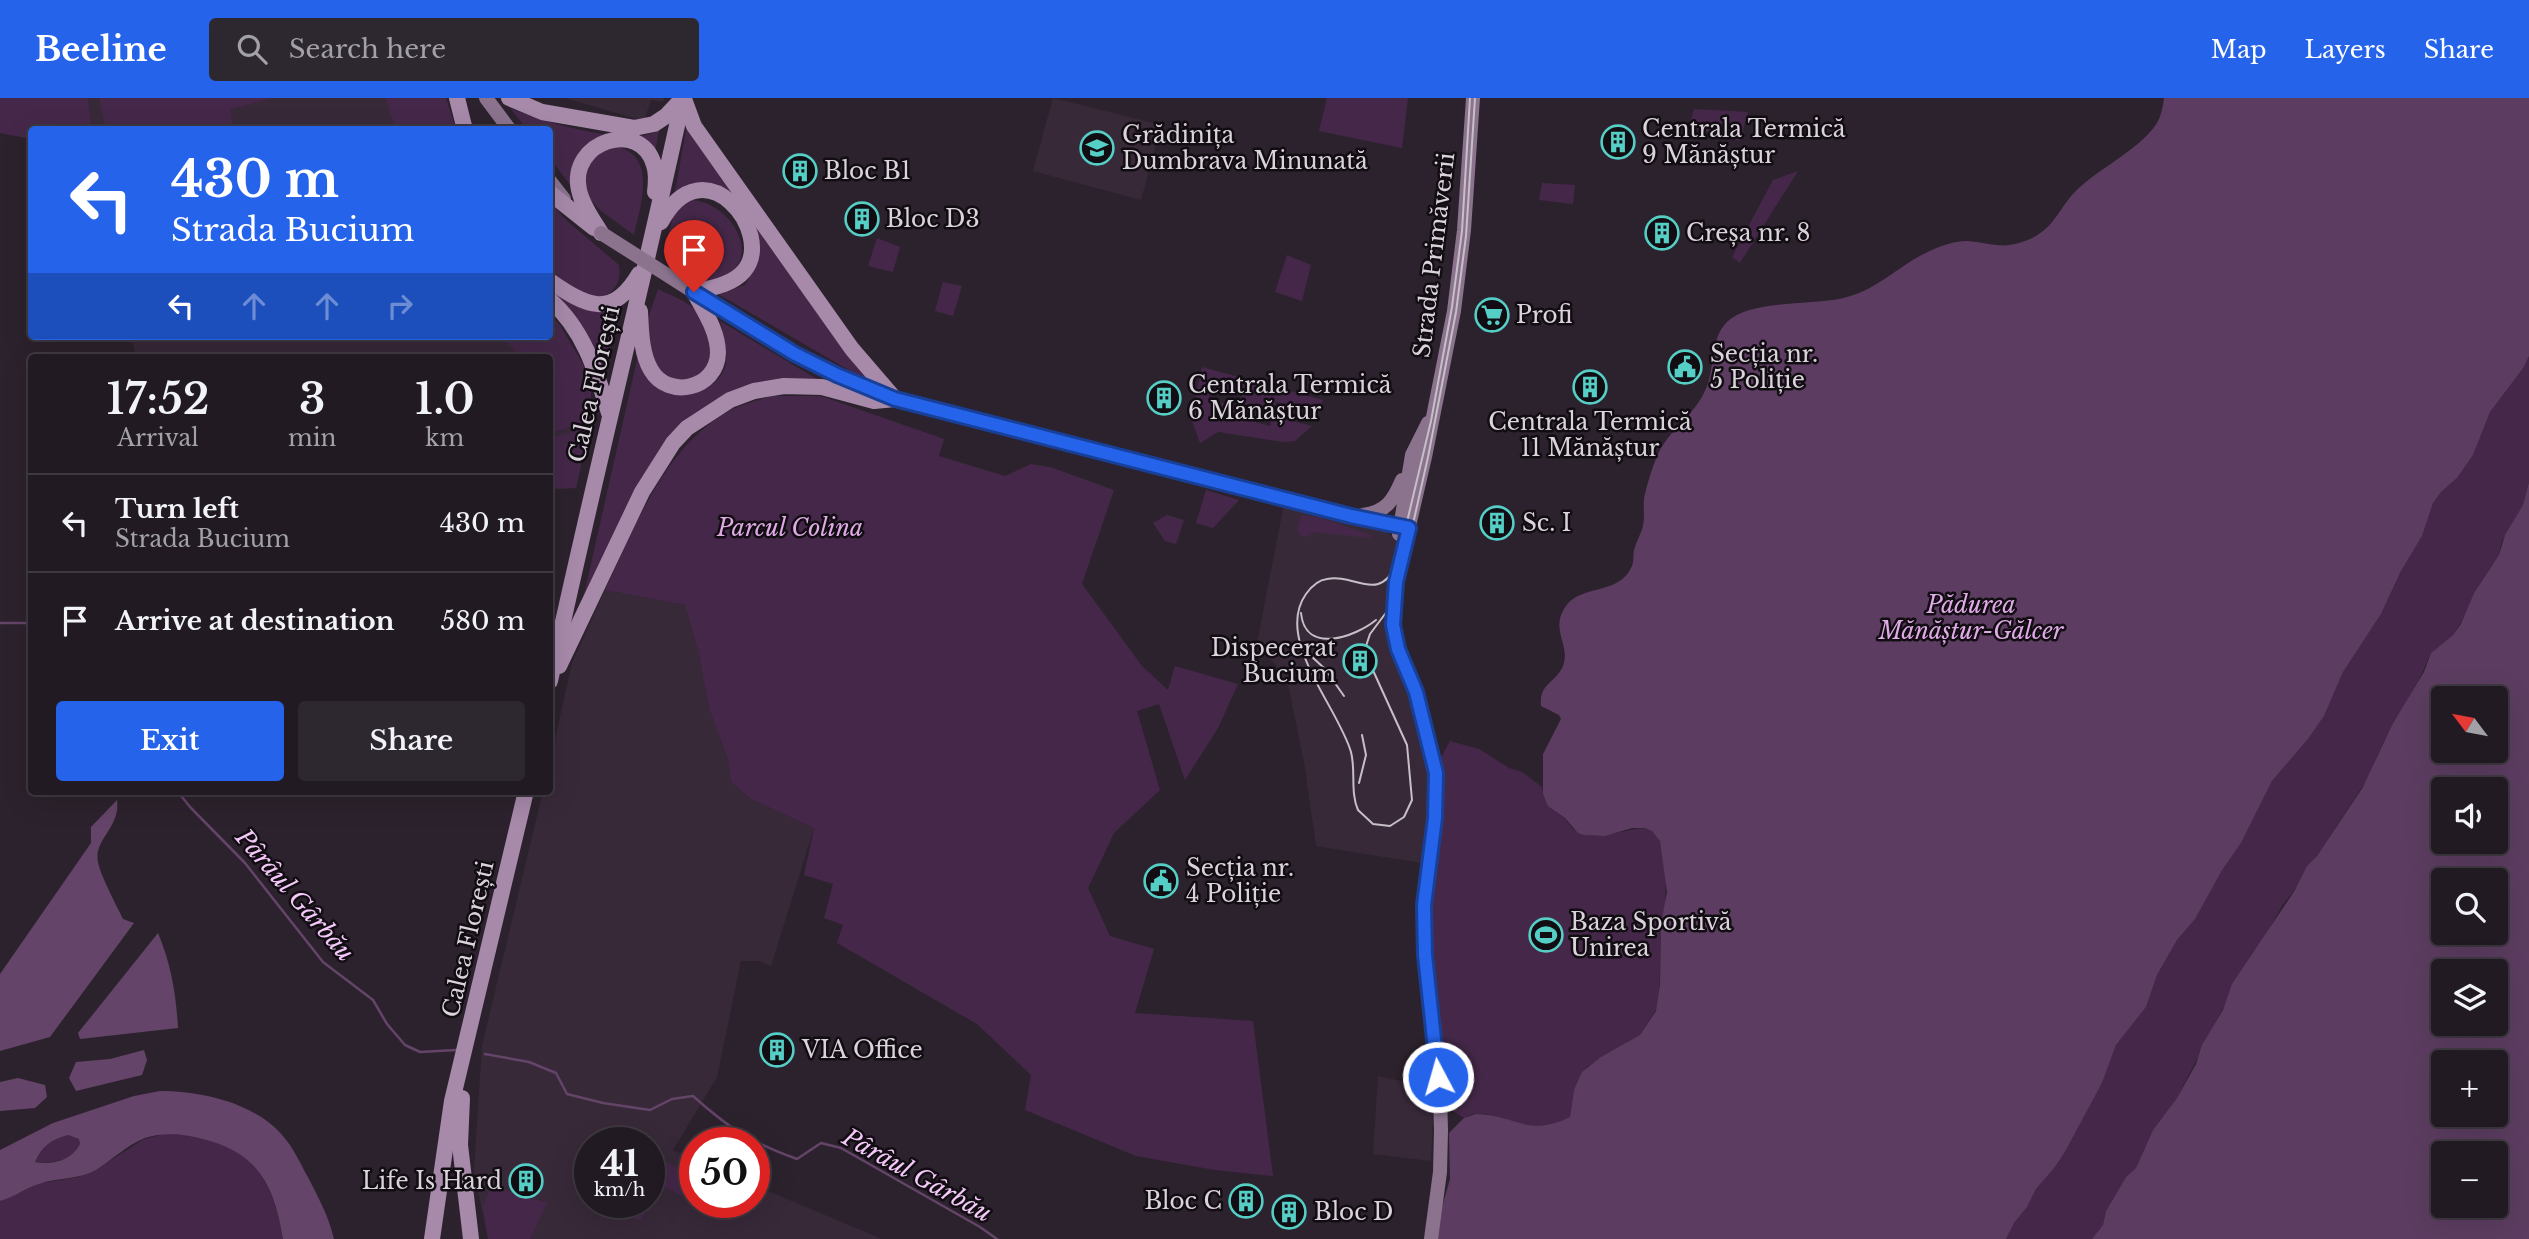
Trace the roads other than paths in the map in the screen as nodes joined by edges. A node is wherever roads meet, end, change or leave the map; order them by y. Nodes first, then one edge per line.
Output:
1 (457, 98) edge
2 (486, 98) edge
3 (509, 98) edge
4 (683, 98) edge
5 (1473, 98) edge
6 (464, 126) edge
7 (507, 126) edge
8 (553, 184) edge
9 (553, 195) edge
10 (601, 233) junction
11 (654, 235) junction
12 (647, 260) junction
13 (553, 283) edge
14 (640, 288) junction
15 (694, 292) junction
16 (553, 303) edge
17 (895, 399) junction
18 (609, 413) junction
19 (1433, 417) junction
20 (1410, 466) junction
21 (1351, 516) junction
22 (1403, 536) junction
23 (553, 667) edge
24 (553, 680) edge
25 (525, 795) edge
26 (465, 1050) junction
27 (471, 1238) edge
28 (432, 1239) edge
29 (1431, 1239) edge

1 - 6 main road
2 - 7 main road
3 - 4 main road
4 - 11 main road, Calea Florești
4 - 17 main road
5 - 19 main road, Strada Primăverii
8 - 10 main road
9 - 10 main road
10 - 11 main road
10 - 15 main road, bridge
11 - 12 main road, Calea Florești
11 - 15 main road
12 - 13 main road
12 - 14 main road, Calea Florești
14 - 15 main road
14 - 18 main road, Calea Florești
15 - 17 main road
16 - 18 main road
17 - 21 main road
17 - 24 main road
18 - 23 main road, Calea Florești
19 - 20 main road, Strada Primăverii
19 - 22 main road, Strada Primăverii
20 - 21 main road
20 - 22 main road, Strada Primăverii
21 - 22 main road
22 - 29 main road
25 - 26 main road, Calea Florești
26 - 27 main road
26 - 28 main road

